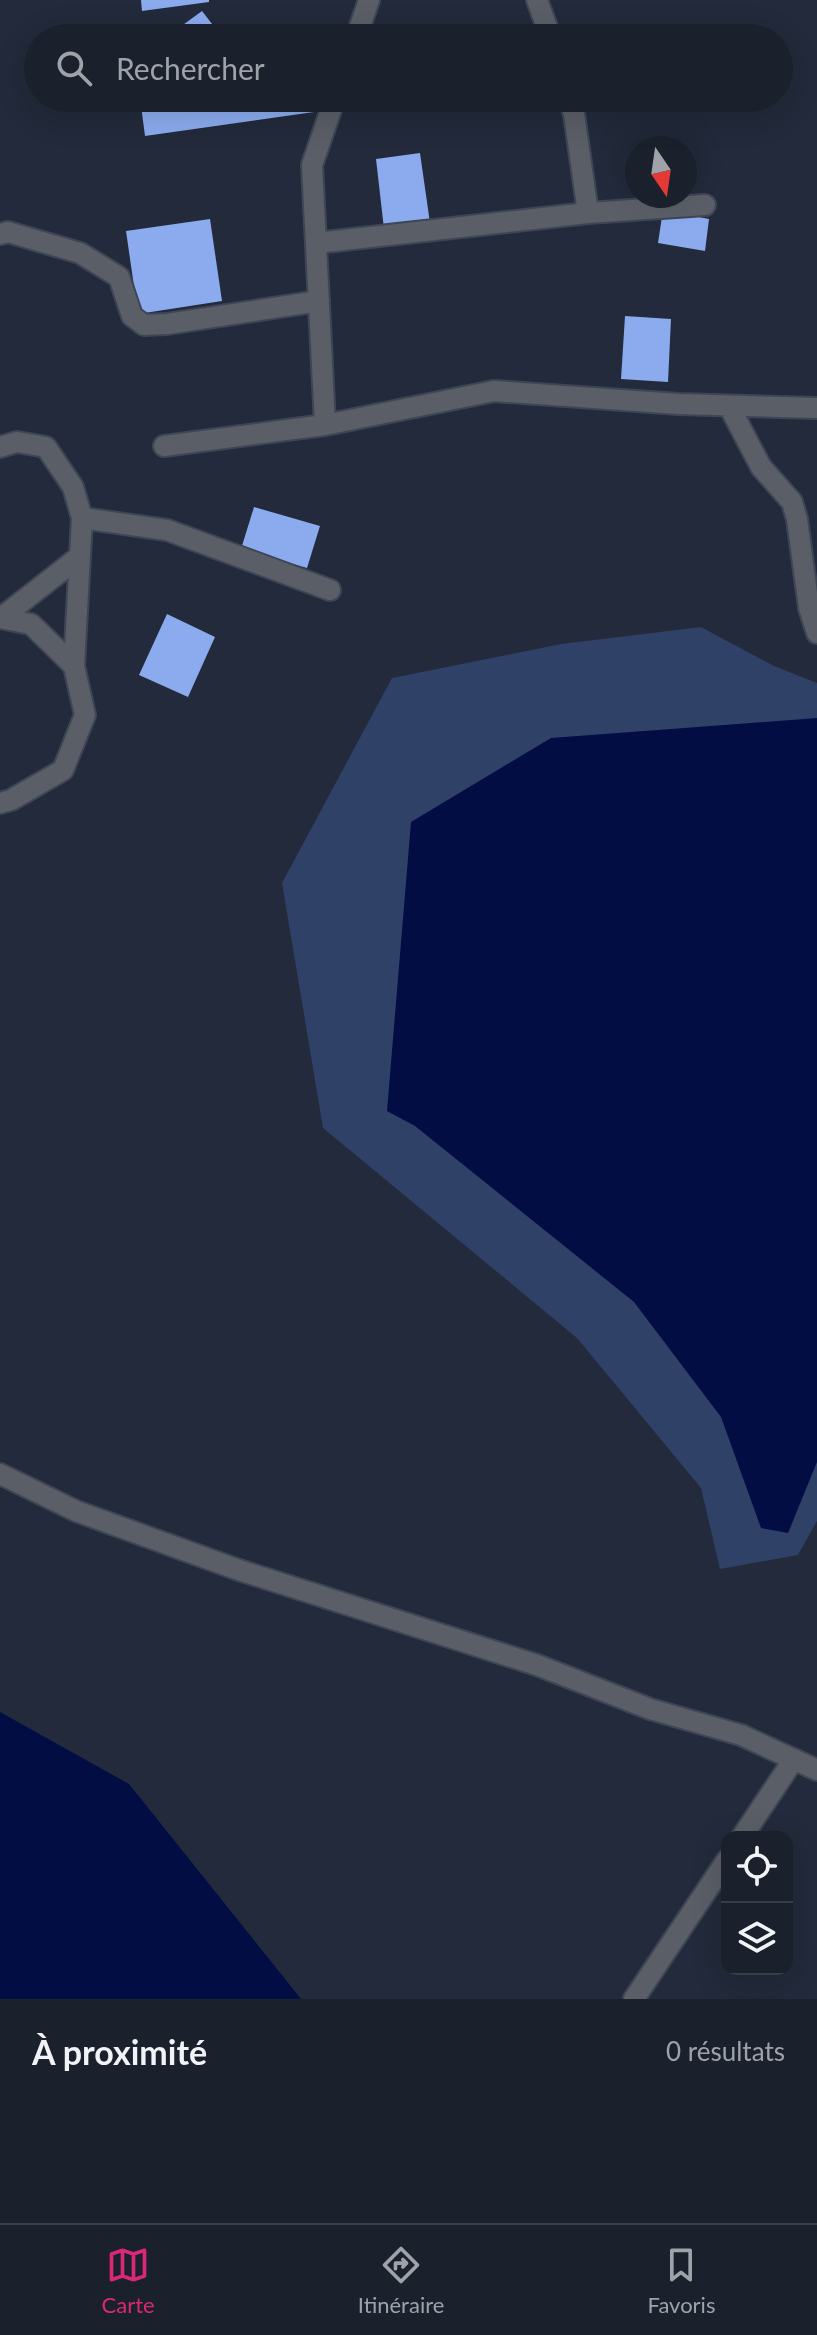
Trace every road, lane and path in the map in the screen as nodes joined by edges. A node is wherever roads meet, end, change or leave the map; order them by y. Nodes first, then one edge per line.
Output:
1 (369, 0) edge
2 (537, 0) edge
3 (361, 24) edge
4 (546, 24) edge
5 (330, 112) edge
6 (573, 112) edge
7 (705, 205) dead end
8 (588, 213) junction
9 (0, 234) edge
10 (316, 243) junction
11 (319, 301) junction
12 (729, 406) junction
13 (817, 408) edge
14 (325, 425) junction
15 (164, 446) dead end
16 (0, 447) edge
17 (82, 518) junction
18 (79, 557) junction
19 (330, 590) dead end
20 (1, 618) edge
21 (817, 633) edge
22 (74, 666) junction
23 (0, 803) edge
24 (0, 1474) edge
25 (794, 1759) junction
26 (817, 1770) edge
27 (746, 1831) edge
28 (721, 1869) edge
29 (634, 1999) edge

1 - 3 street
2 - 4 street
5 - 10 street
6 - 8 street
7 - 8 street
8 - 10 street
9 - 11 street
10 - 11 street
11 - 14 street
12 - 13 street
12 - 14 street
12 - 21 street
14 - 15 street
16 - 17 street
17 - 18 street
17 - 19 street
18 - 20 street
18 - 22 street
20 - 22 street
22 - 23 street
24 - 25 street
25 - 26 street
25 - 27 street
28 - 29 street

